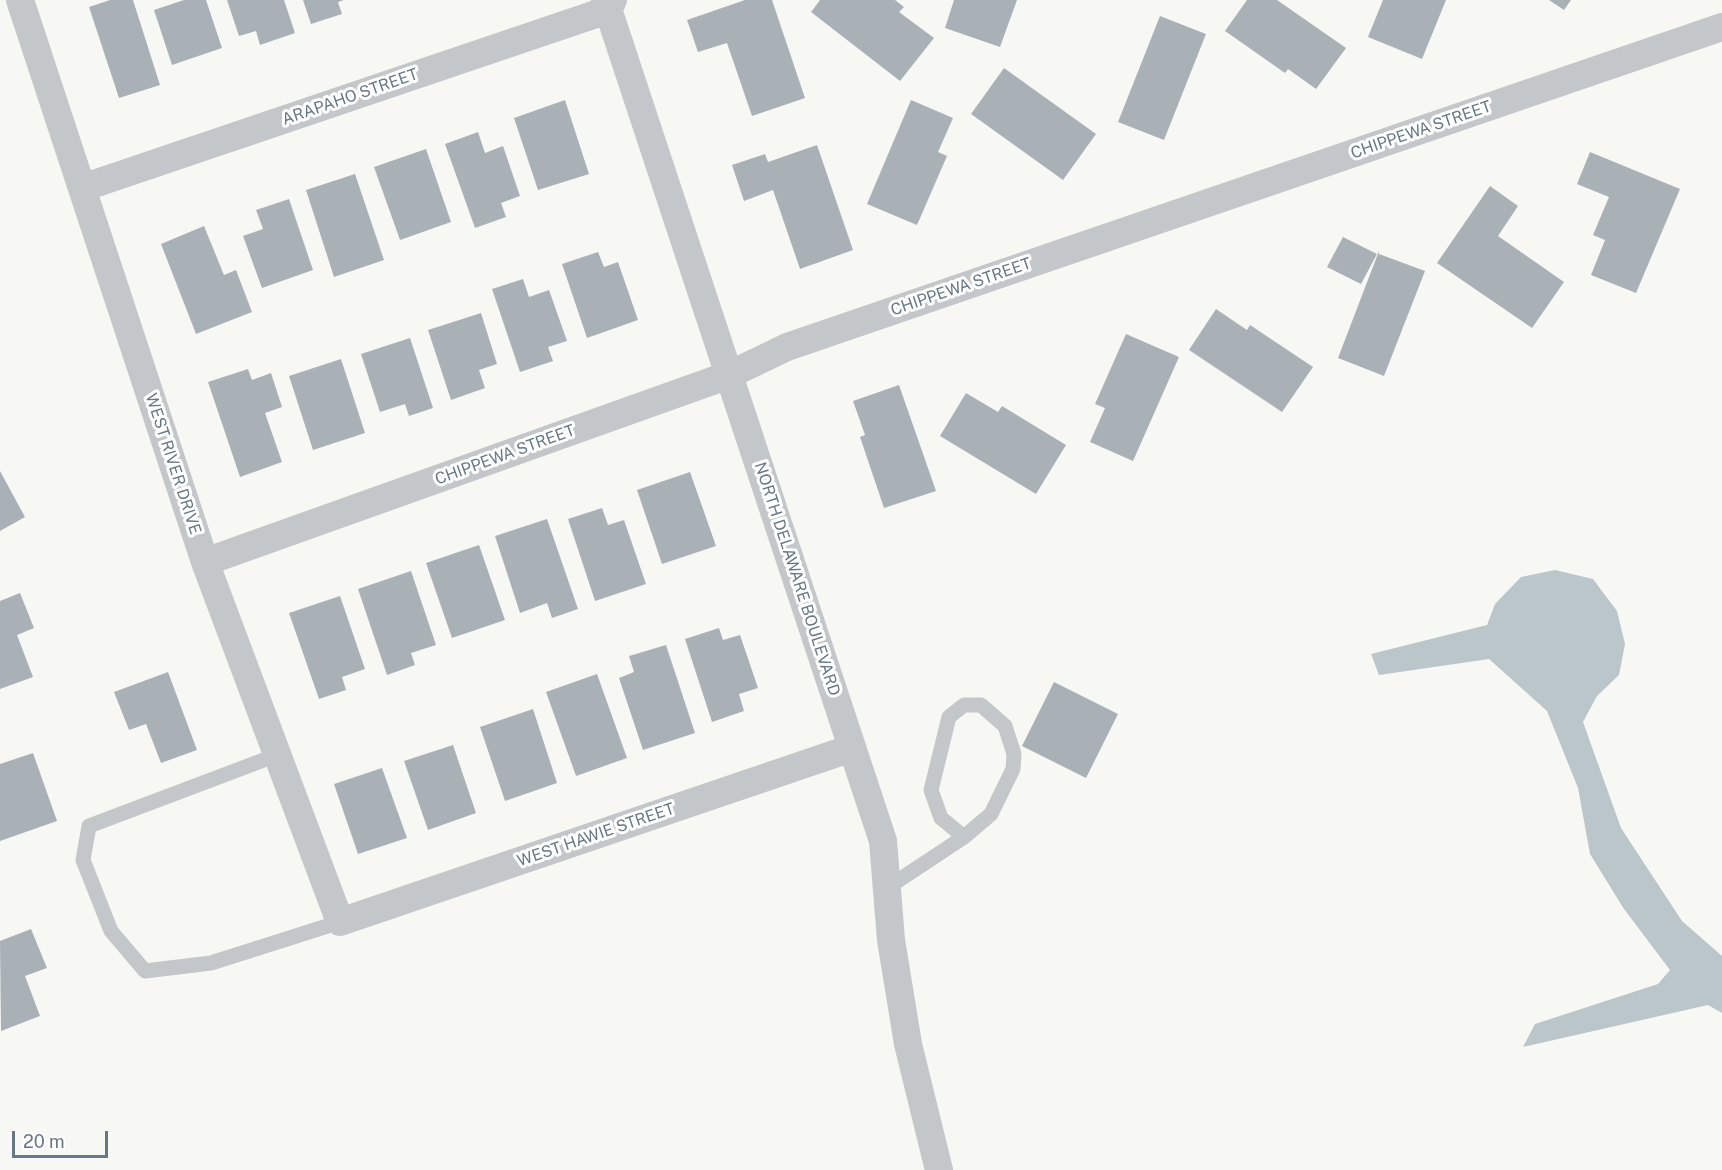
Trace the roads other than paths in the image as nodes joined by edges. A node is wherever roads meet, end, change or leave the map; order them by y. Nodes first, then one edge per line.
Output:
1 (20, 0) edge
2 (609, 3) edge
3 (1722, 27) edge
4 (82, 188) junction
5 (729, 375) junction
6 (205, 562) junction
7 (852, 748) junction
8 (277, 755) junction
9 (964, 837) junction
10 (887, 888) junction
11 (340, 922) junction
12 (939, 1170) edge

1 - 4 street, WEST RIVER DRIVE
2 - 4 street, ARAPAHO STREET
2 - 5 street, NORTH DELAWARE BOULEVARD
3 - 5 street, CHIPPEWA STREET
4 - 6 street, WEST RIVER DRIVE
5 - 6 street, CHIPPEWA STREET
5 - 7 street, NORTH DELAWARE BOULEVARD
6 - 8 street, WEST RIVER DRIVE
7 - 10 street, NORTH DELAWARE BOULEVARD
7 - 11 street, WEST HAWIE STREET
8 - 11 street, WEST RIVER DRIVE
8 - 11 lane
9 - 9 lane
9 - 10 lane
10 - 12 street, NORTH DELAWARE BOULEVARD

